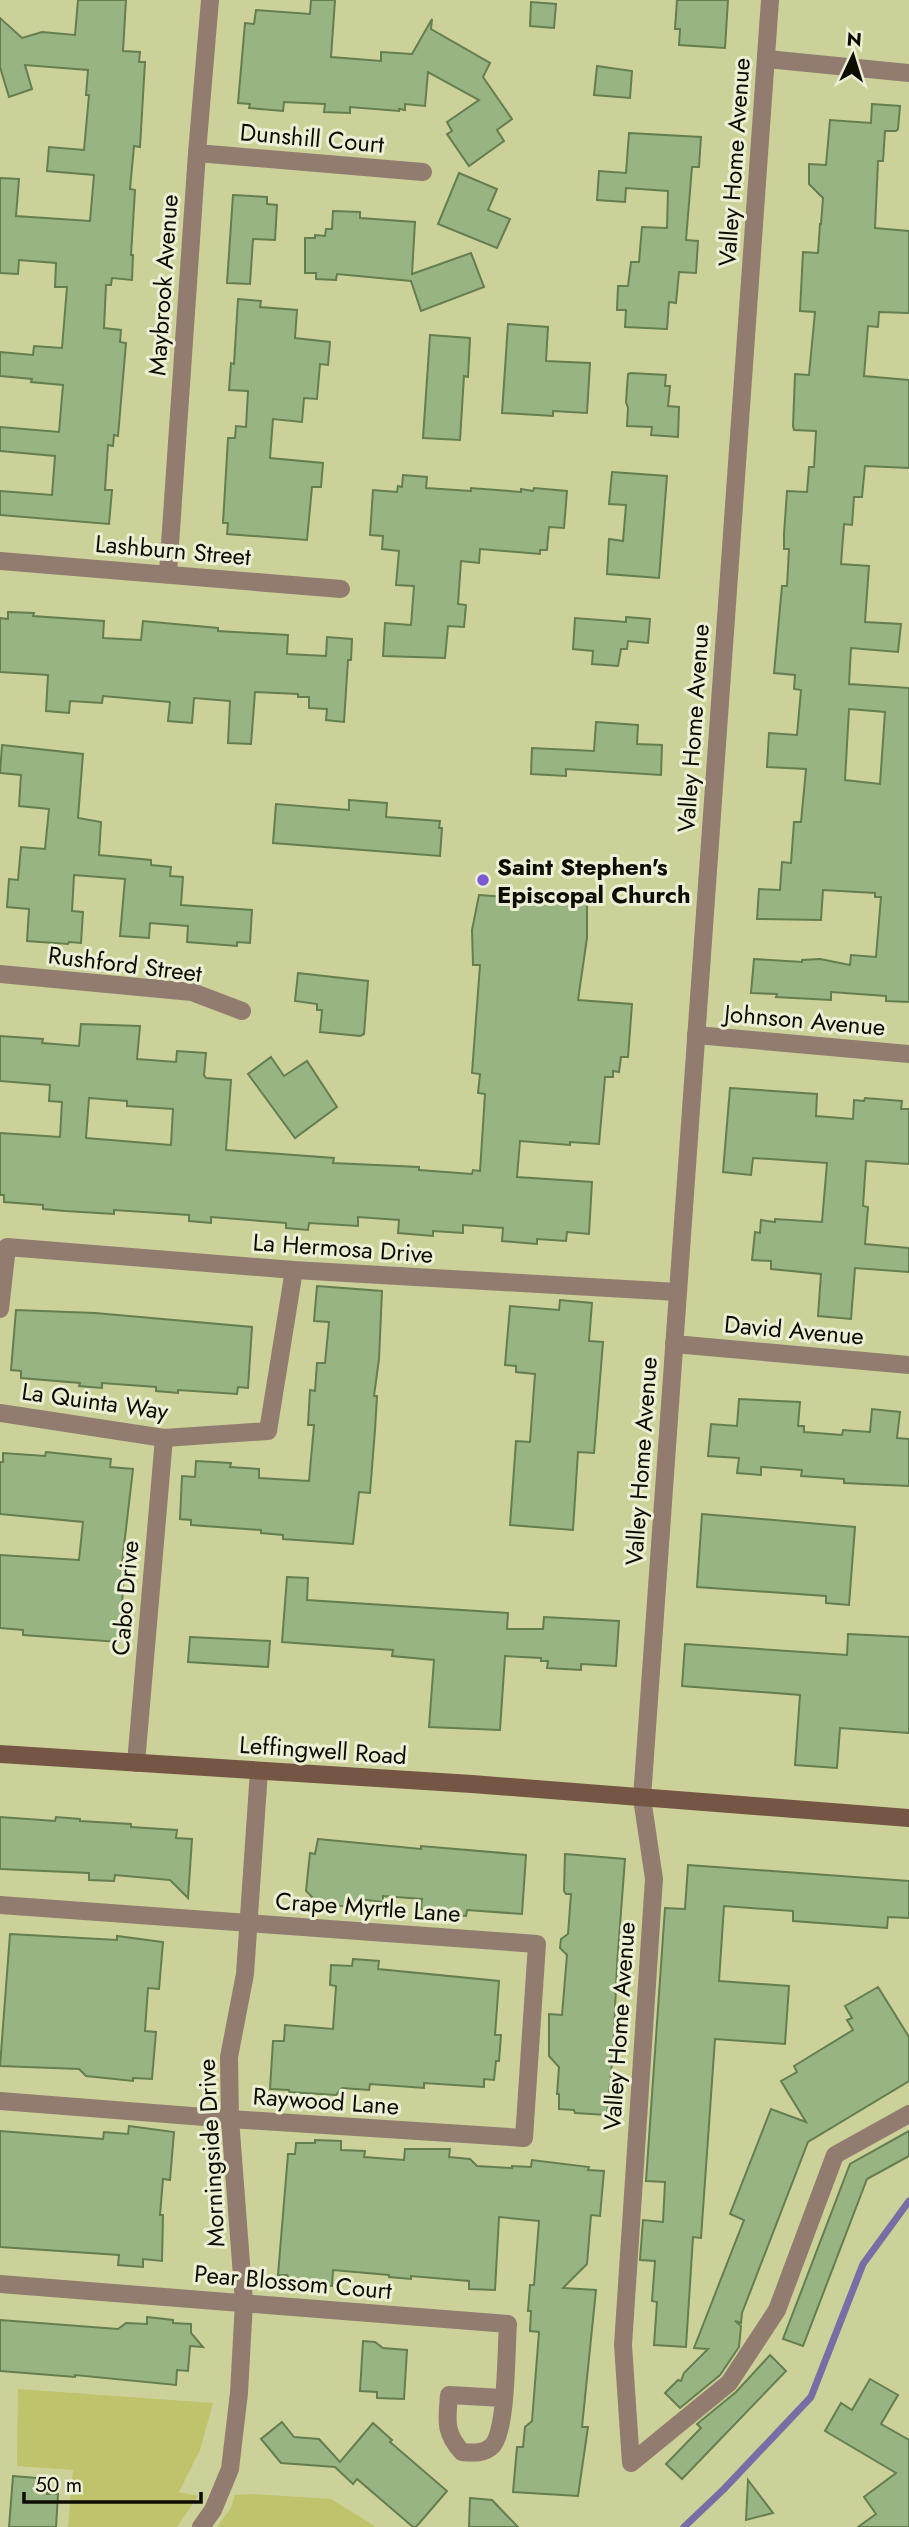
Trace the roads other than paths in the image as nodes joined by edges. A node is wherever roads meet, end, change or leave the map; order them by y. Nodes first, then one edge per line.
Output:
1 (210, 0) edge
2 (770, 0) edge
3 (767, 59) junction
4 (909, 73) edge
5 (197, 153) junction
6 (423, 173) dead end
7 (0, 561) edge
8 (168, 573) junction
9 (341, 589) dead end
10 (0, 974) edge
11 (242, 1011) dead end
12 (696, 1035) junction
13 (909, 1054) edge
14 (294, 1270) junction
15 (678, 1292) junction
16 (0, 1309) edge
17 (674, 1344) junction
18 (909, 1365) edge
19 (0, 1413) edge
20 (164, 1438) junction
21 (0, 1754) edge
22 (136, 1763) junction
23 (259, 1771) junction
24 (642, 1798) junction
25 (909, 1818) edge
26 (0, 1905) edge
27 (248, 1923) junction
28 (0, 2101) edge
29 (909, 2114) edge
30 (230, 2119) junction
31 (524, 2138) joint
32 (0, 2284) edge
33 (244, 2302) junction
34 (503, 2398) dead end
35 (201, 2527) edge

1 - 5 street, Maybrook Avenue
2 - 3 street, Valley Home Avenue
3 - 4 street
3 - 12 street, Valley Home Avenue
5 - 6 street, Dunshill Court
5 - 8 street, Maybrook Avenue
7 - 8 street, Lashburn Street
8 - 9 street, Lashburn Street
10 - 11 street, Rushford Street
12 - 13 street, Johnson Avenue
12 - 15 street, Valley Home Avenue
14 - 15 street, La Hermosa Drive
14 - 16 street, La Hermosa Drive
14 - 20 street, La Quinta Way
15 - 17 street, Valley Home Avenue
17 - 18 street, David Avenue
17 - 24 street, Valley Home Avenue
19 - 20 street, La Quinta Way
20 - 22 street, Cabo Drive
21 - 22 main road, Leffingwell Road
22 - 23 main road, Leffingwell Road
23 - 24 main road, Leffingwell Road
23 - 27 street, Morningside Drive
24 - 25 main road, Leffingwell Road
24 - 29 street, Valley Home Avenue
26 - 27 street, Crape Myrtle Lane
27 - 30 street, Morningside Drive
27 - 31 street, Crape Myrtle Lane
28 - 30 street, Raywood Lane
30 - 31 street, Raywood Lane
30 - 33 street, Morningside Drive
32 - 33 street, Pear Blossom Court
33 - 34 street, Pear Blossom Court
33 - 35 street, Morningside Drive

